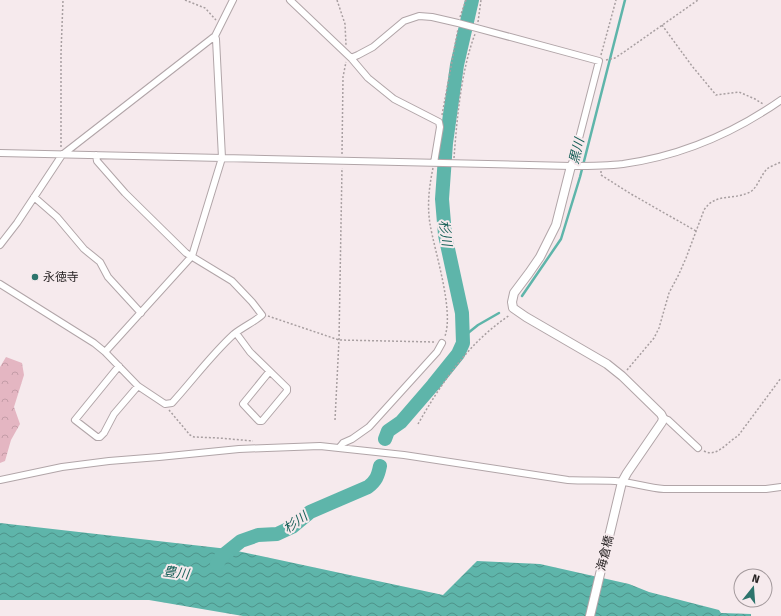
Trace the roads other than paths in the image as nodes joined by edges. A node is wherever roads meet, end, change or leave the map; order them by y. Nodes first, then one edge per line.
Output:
1 (233, 0) edge
2 (290, 0) edge
3 (215, 36) junction
4 (351, 58) junction
5 (781, 100) edge
6 (0, 153) edge
7 (62, 155) junction
8 (96, 155) junction
9 (222, 158) junction
10 (436, 163) junction
11 (574, 166) junction
12 (34, 198) junction
13 (0, 244) edge
14 (192, 256) junction
15 (0, 284) edge
16 (141, 313) junction
17 (236, 333) junction
18 (442, 343) road end
19 (105, 352) junction
20 (119, 366) junction
21 (269, 372) junction
22 (138, 386) junction
23 (663, 418) junction
24 (339, 448) junction
25 (698, 448) road end
26 (0, 480) edge
27 (621, 486) junction
28 (781, 487) edge
29 (590, 616) edge

1 - 3 street
2 - 4 street
3 - 7 street
3 - 9 street
4 - 10 street
4 - 11 street
5 - 11 street
6 - 7 street
7 - 8 street
7 - 12 street
8 - 9 street
8 - 14 street
9 - 10 street
9 - 14 street
10 - 11 street
11 - 23 street
12 - 13 street
12 - 16 street
14 - 16 street
14 - 17 street
15 - 19 street
16 - 19 street
17 - 21 street
17 - 22 street
18 - 24 street
19 - 20 street
20 - 22 street
20 - 22 street
21 - 21 street
23 - 25 street
23 - 27 street, 海倉橋
24 - 26 street
24 - 27 street
27 - 28 street
27 - 29 street, 海倉橋

